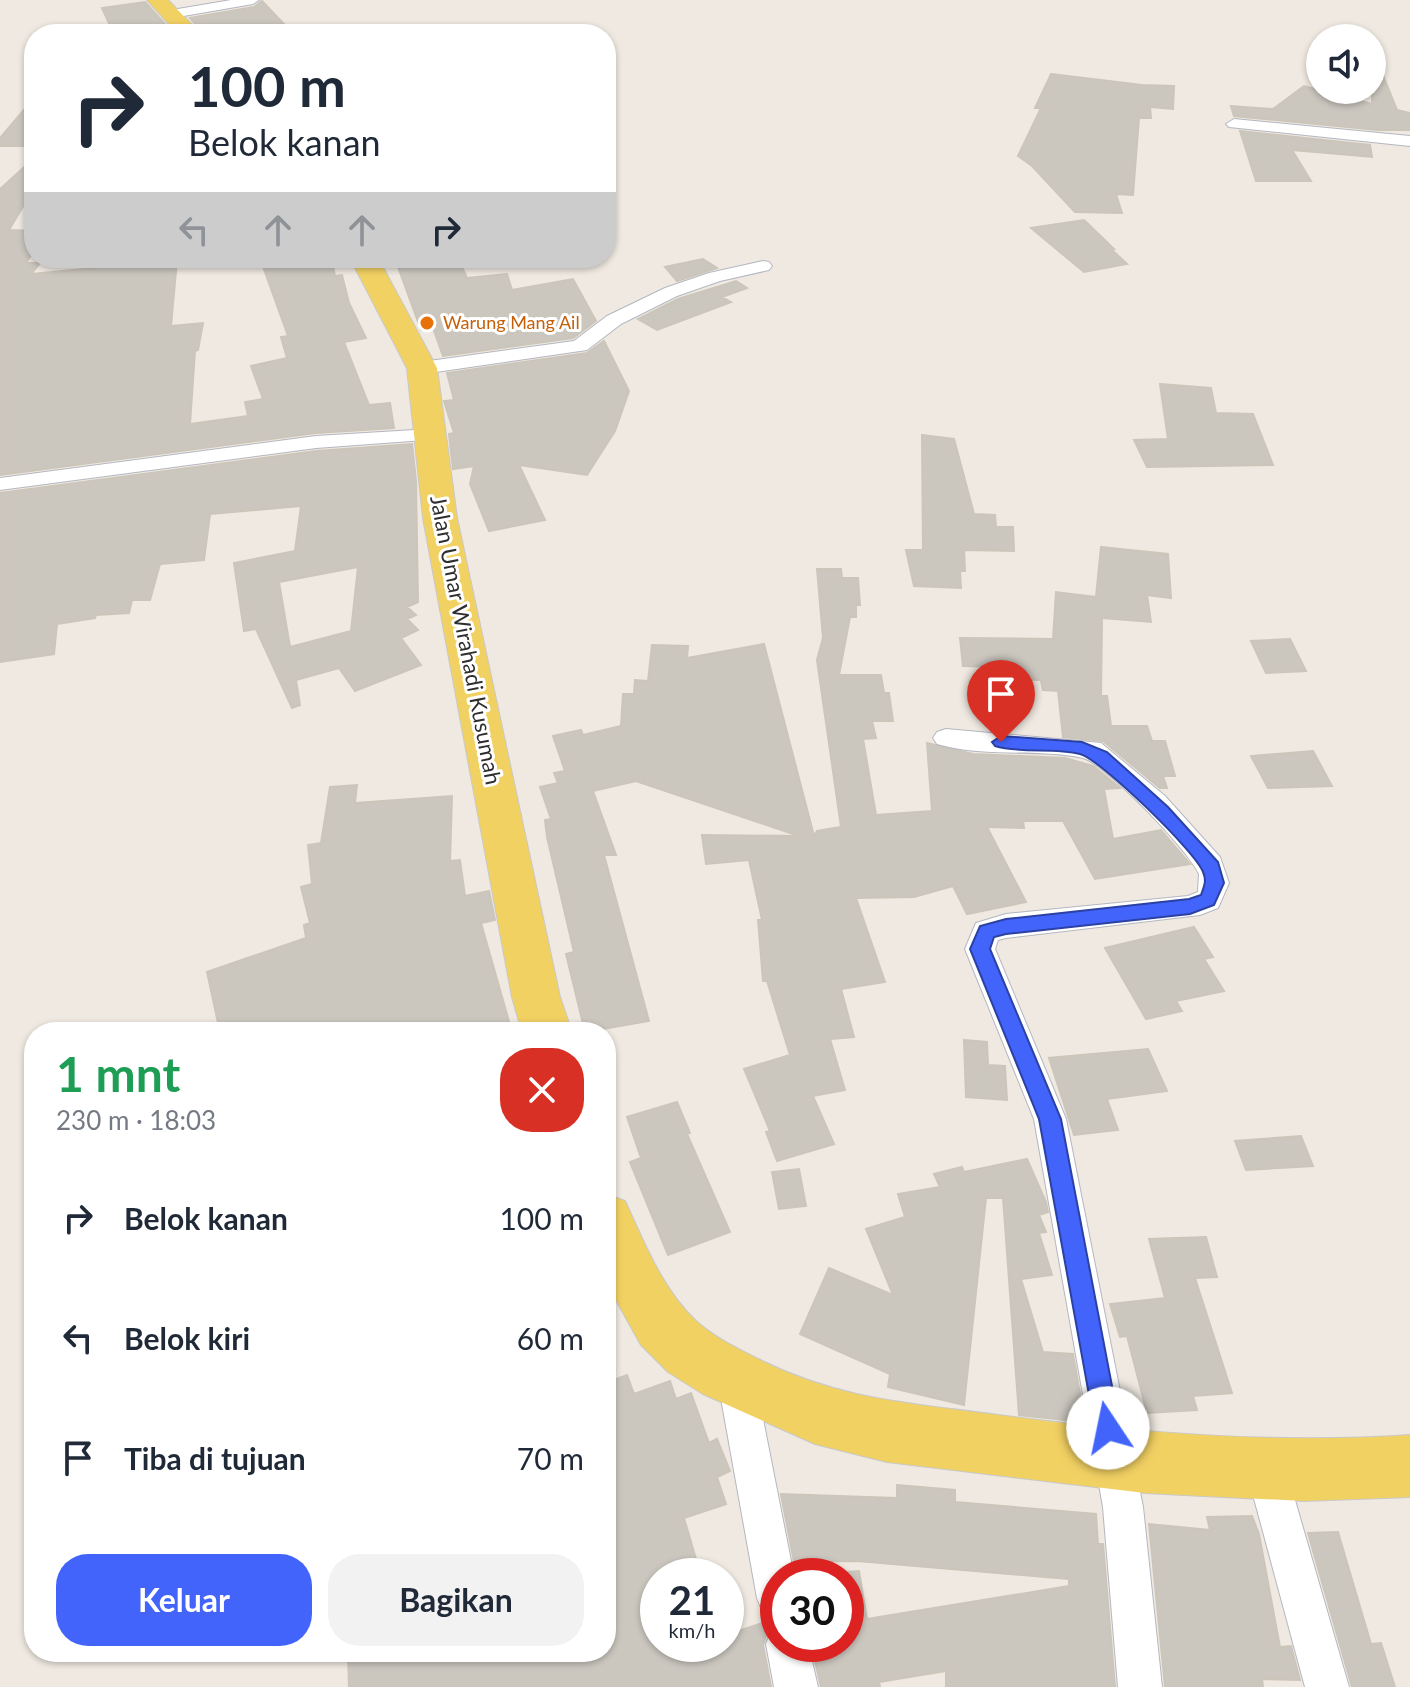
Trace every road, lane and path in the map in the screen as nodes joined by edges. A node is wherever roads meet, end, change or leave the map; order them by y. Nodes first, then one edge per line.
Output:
1 (253, 0) edge
2 (164, 7) edge
3 (180, 24) edge
4 (1234, 124) dead end
5 (1410, 141) edge
6 (763, 266) dead end
7 (369, 268) edge
8 (422, 368) junction
9 (431, 435) junction
10 (0, 484) edge
11 (946, 738) dead end
12 (544, 1022) edge
13 (616, 1239) edge
14 (741, 1380) junction
15 (1114, 1459) junction
16 (1410, 1466) edge
17 (1266, 1469) junction
18 (770, 1558) edge
19 (791, 1662) edge
20 (796, 1687) edge
21 (1140, 1687) edge
22 (1327, 1687) edge

1 - 2 street
2 - 3 main road
4 - 5 street
6 - 8 street
7 - 8 main road, Jalan Umar Wirahadi Kusumah
8 - 9 main road, Jalan Umar Wirahadi Kusumah
9 - 10 street
9 - 12 main road, Jalan Umar Wirahadi Kusumah
11 - 15 street
13 - 14 main road
14 - 15 main road
14 - 18 street
15 - 17 main road
15 - 21 street
16 - 17 main road
17 - 22 street
19 - 20 street

